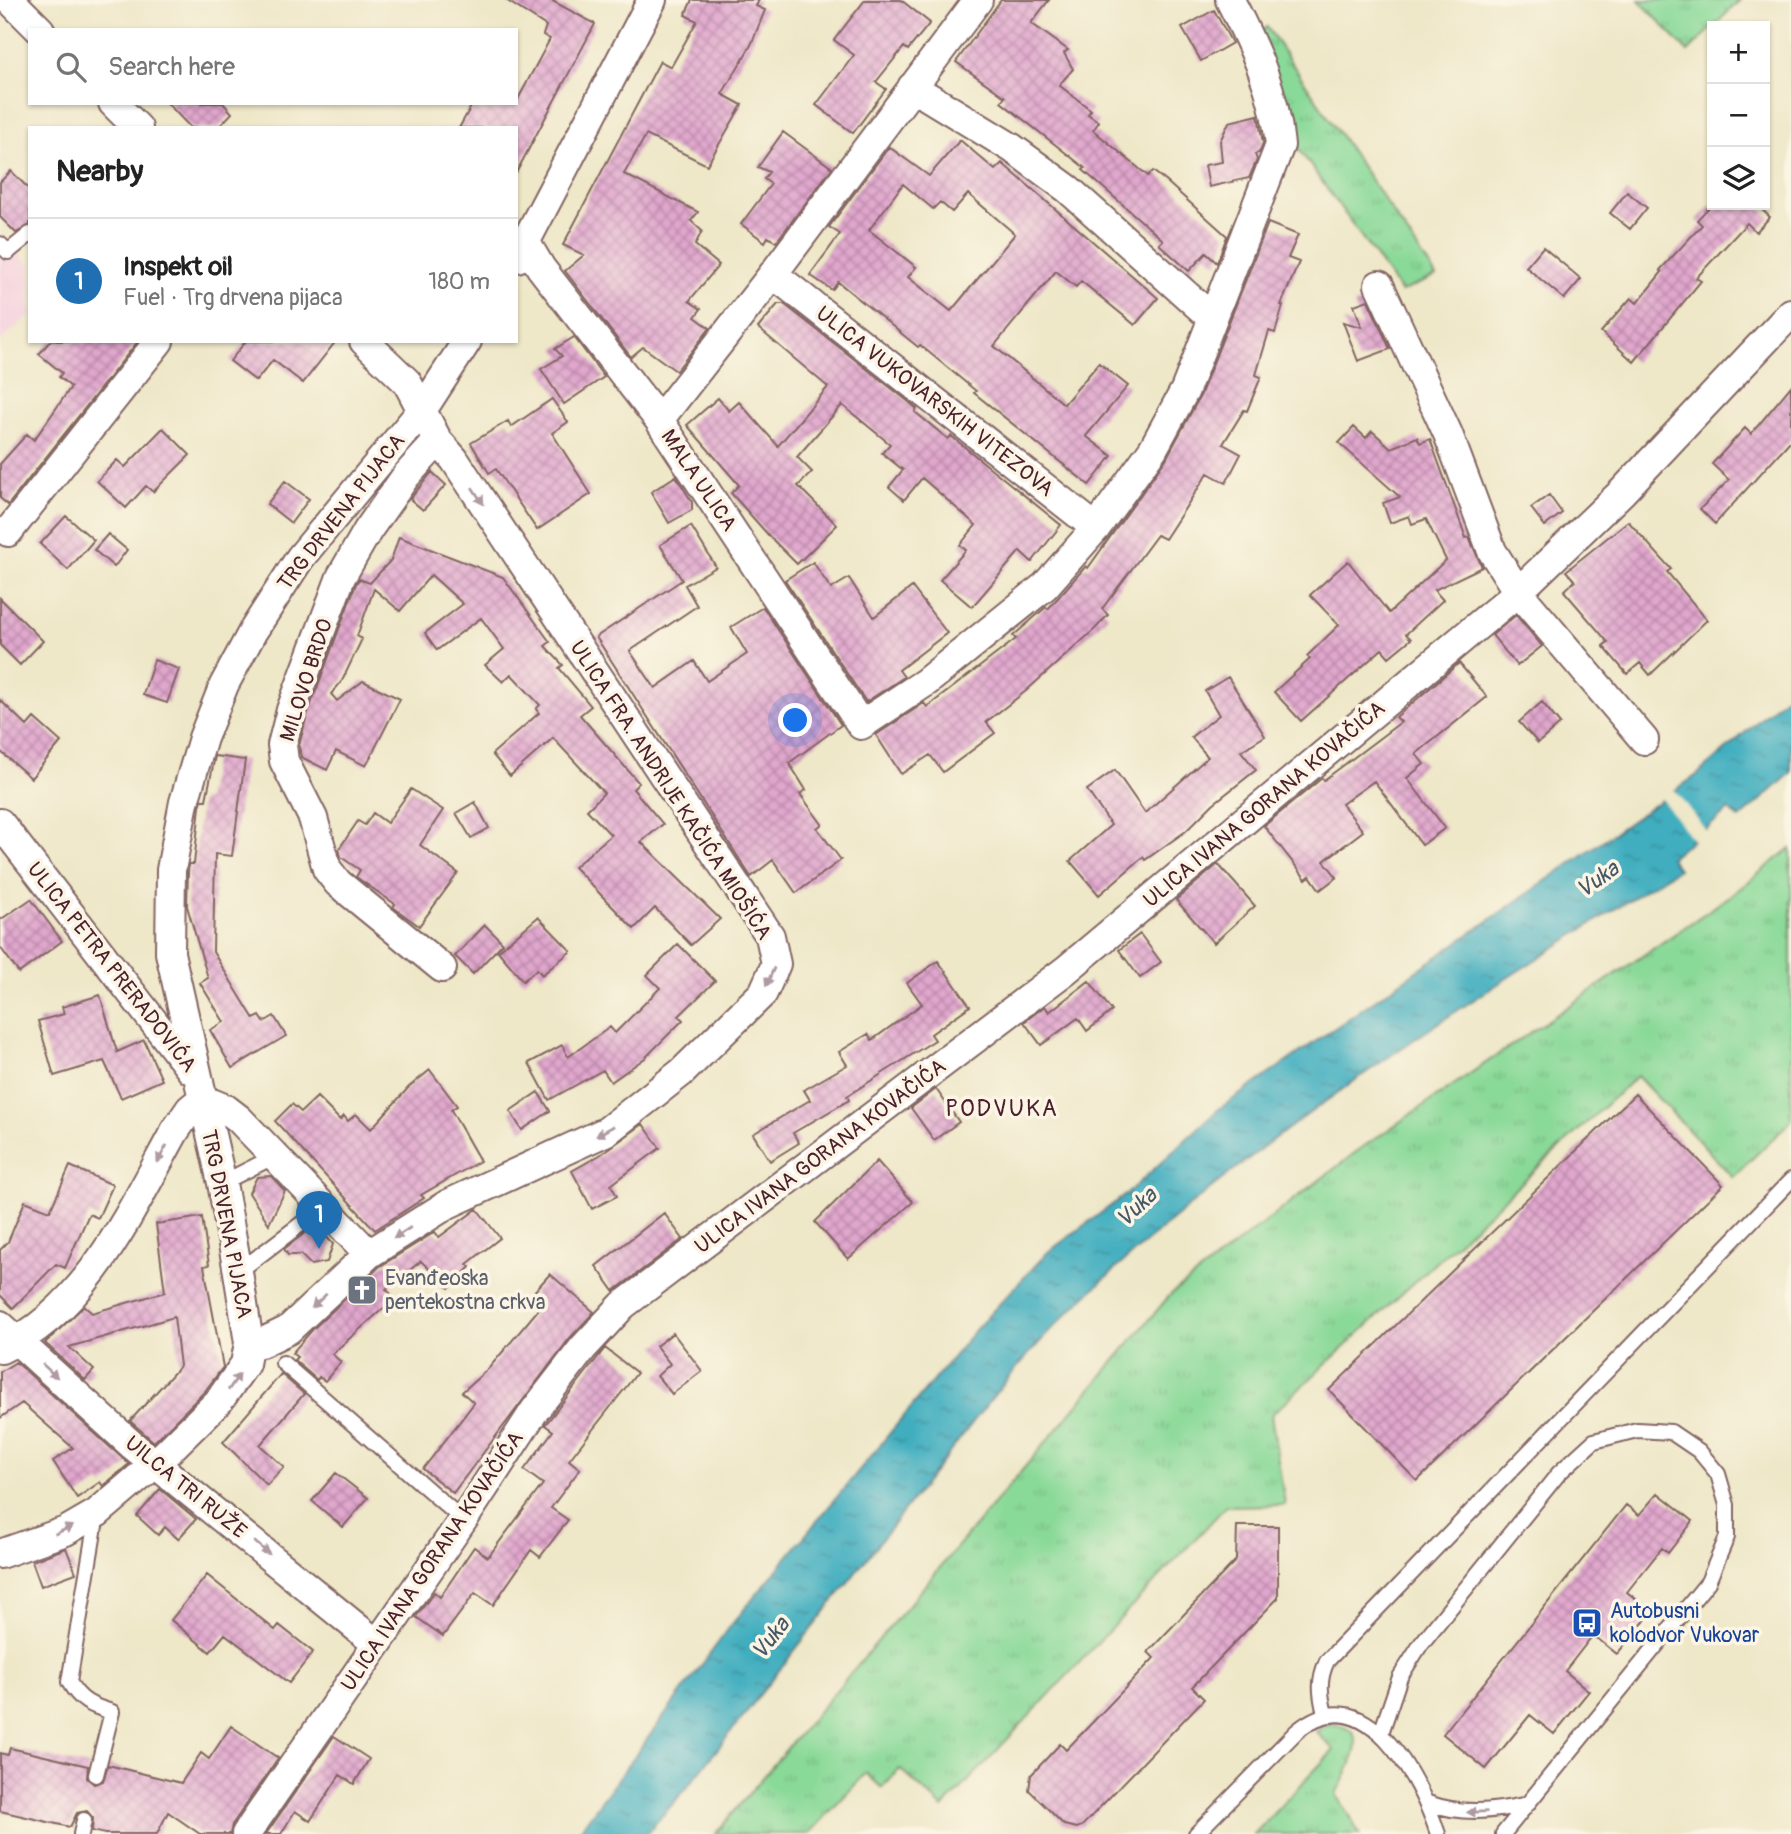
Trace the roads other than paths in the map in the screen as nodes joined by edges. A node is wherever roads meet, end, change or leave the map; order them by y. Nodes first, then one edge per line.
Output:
1 (10, 0) edge
2 (652, 0) edge
3 (978, 0) edge
4 (1230, 0) edge
5 (38, 28) edge
6 (912, 87) junction
7 (115, 105) edge
8 (135, 126) edge
9 (28, 236) edge
10 (0, 244) edge
11 (521, 251) edge
12 (774, 274) junction
13 (1379, 285) dead end
14 (1791, 313) edge
15 (1212, 318) junction
16 (157, 343) edge
17 (366, 343) edge
18 (466, 343) edge
19 (423, 410) junction
20 (659, 420) junction
21 (438, 441) junction
22 (1096, 528) junction
23 (8, 532) dead end
24 (1518, 592) junction
25 (1644, 740) dead end
26 (0, 823) edge
27 (442, 968) dead end
28 (175, 978) junction
29 (136, 998) junction
30 (200, 1089) junction
31 (273, 1157) junction
32 (1791, 1180) edge
33 (222, 1183) junction
34 (322, 1208) junction
35 (369, 1254) junction
36 (238, 1272) junction
37 (6, 1339) edge
38 (249, 1343) junction
39 (283, 1363) dead end
40 (157, 1462) junction
41 (97, 1513) junction
42 (463, 1520) junction
43 (0, 1554) edge
44 (377, 1644) junction
45 (1325, 1714) junction
46 (1381, 1733) junction
47 (96, 1775) dead end
48 (1428, 1803) junction
49 (1528, 1804) junction
50 (246, 1834) edge
51 (1196, 1834) edge
52 (1438, 1834) edge
53 (1503, 1834) edge

1 - 5 street
2 - 11 street
3 - 6 street
4 - 15 street
6 - 12 street
6 - 15 street
7 - 8 street
9 - 10 lane
11 - 20 street, MALA ULICA
12 - 20 street
12 - 22 street, ULICA VUKOVARSKIH VITEZOVA
13 - 24 street
14 - 24 street, ULICA IVANA GORANA KOVAČIĆA
15 - 22 street
16 - 23 street
17 - 19 street
18 - 19 street, TRG DRVENA PIJACA
19 - 21 street
19 - 28 street, TRG DRVENA PIJACA
20 - 22 street, MALA ULICA
21 - 27 street, MILOVO BRDO
21 -> 35 street, ULICA FRA. ANDRIJE KAČIĆA MIOŠIĆA
24 - 25 street
24 - 42 street, ULICA IVANA GORANA KOVAČIĆA
26 - 29 street, ULICA PETRA PRERADOVIĆA
28 - 29 street
28 - 30 street, TRG DRVENA PIJACA
29 - 30 street, ULICA PETRA PRERADOVIĆA
30 - 31 street, TRG DRVENA PIJACA
30 - 33 street, TRG DRVENA PIJACA
30 -> 37 street
31 - 33 lane
31 - 34 street, TRG DRVENA PIJACA
32 - 45 lane
33 - 36 street, TRG DRVENA PIJACA
34 - 35 street, TRG DRVENA PIJACA
34 - 36 lane
35 -> 38 street, TRG DRVENA PIJACA
36 - 38 street, TRG DRVENA PIJACA
37 -> 40 street, UILCA TRI RUŽE
40 -> 38 street
39 - 42 lane
40 - 41 street
40 -> 44 street, UILCA TRI RUŽE
43 -> 41 street
41 - 47 lane
42 - 44 street, ULICA IVANA GORANA KOVAČIĆA
44 - 50 street, ULICA IVANA GORANA KOVAČIĆA
45 - 46 lane
45 - 51 lane
46 - 48 lane
46 - 49 lane
49 -> 48 lane
48 - 52 lane
49 - 53 lane

